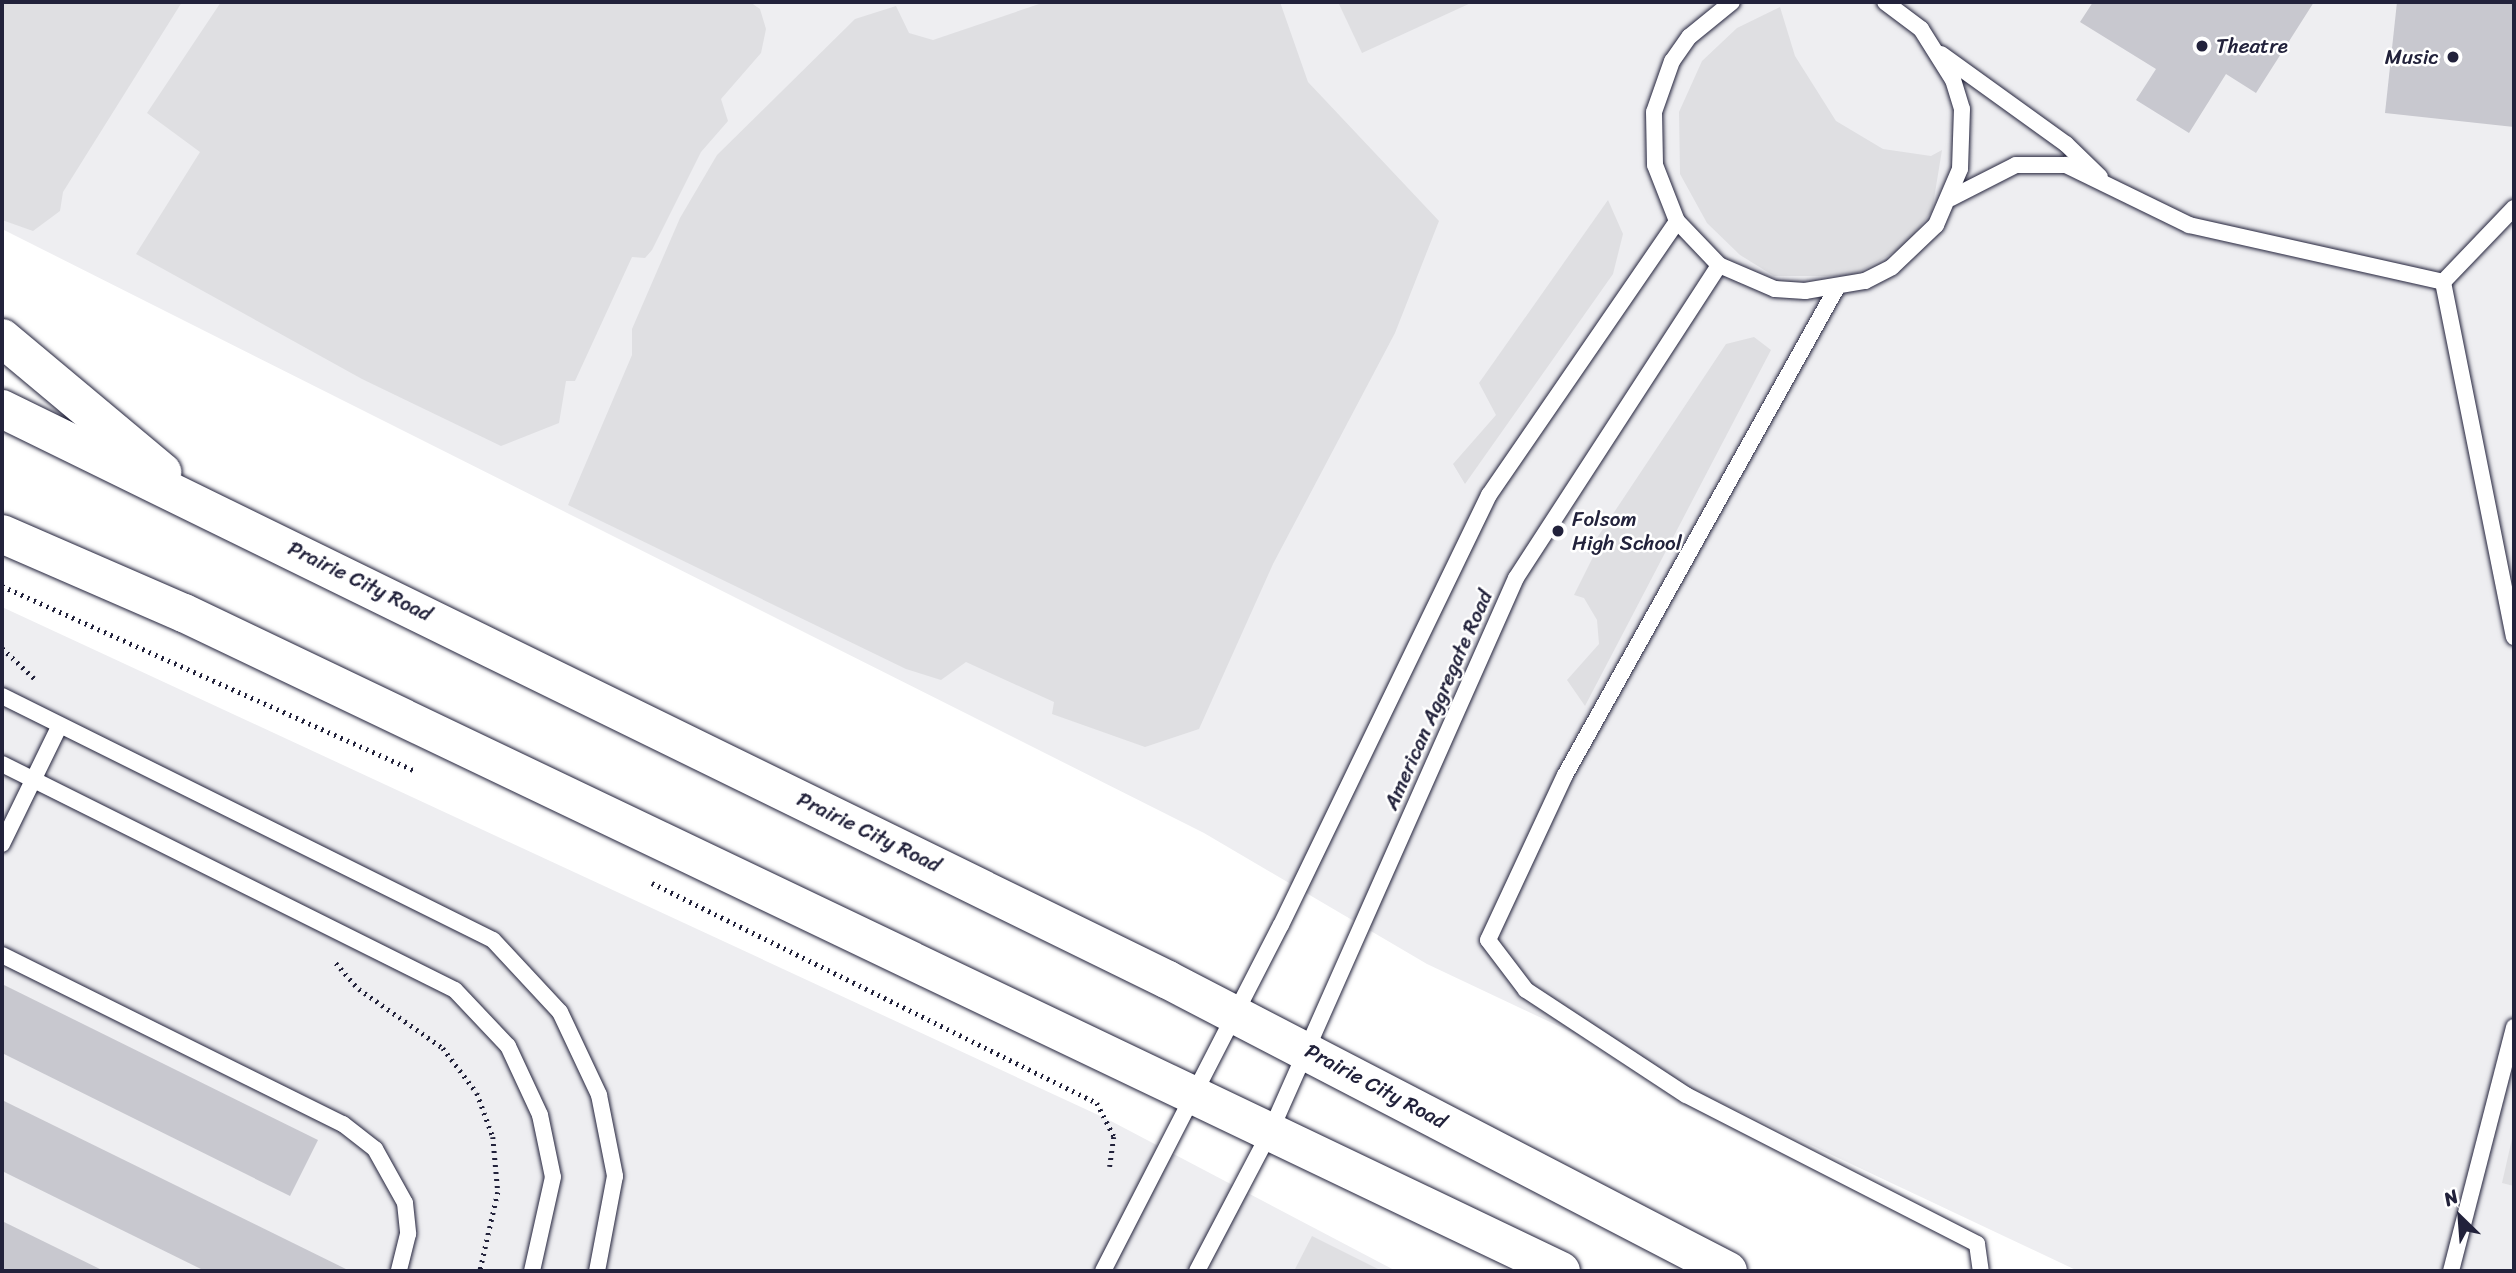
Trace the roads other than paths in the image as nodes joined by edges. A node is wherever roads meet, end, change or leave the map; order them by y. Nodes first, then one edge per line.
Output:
1 (1732, 2) edge
2 (1885, 2) edge
3 (1939, 52) junction
4 (2109, 186) junction
5 (1951, 198) junction
6 (2514, 208) edge
7 (1677, 221) junction
8 (1719, 265) junction
9 (2443, 282) junction
10 (1836, 289) junction
11 (2, 338) edge
12 (2, 409) edge
13 (186, 495) junction
14 (2, 534) edge
15 (2514, 637) edge
16 (2, 696) edge
17 (60, 725) junction
18 (2, 764) edge
19 (33, 780) junction
20 (2, 844) edge
21 (2, 956) edge
22 (1237, 1015) junction
23 (2514, 1027) edge
24 (1307, 1049) junction
25 (1193, 1095) junction
26 (1271, 1130) junction
27 (399, 1271) edge
28 (532, 1271) edge
29 (597, 1271) edge
30 (1103, 1271) edge
31 (1197, 1271) edge
32 (1561, 1271) edge
33 (1728, 1271) edge
34 (1981, 1271) edge
35 (2451, 1271) edge

1 - 7 lane
2 - 3 lane
3 - 4 lane
3 - 5 lane
4 - 5 lane
4 - 9 lane
5 - 10 lane
6 - 9 lane
7 - 8 lane
7 - 22 lane
8 - 10 lane
8 - 24 lane, American Aggregate Road
9 - 15 lane
10 - 34 lane
11 - 13 main road
12 - 13 main road, Prairie City Road
13 - 22 main road, Prairie City Road
14 - 25 main road
16 - 17 lane
17 - 19 lane
17 - 29 lane
18 - 19 lane
19 - 20 lane
19 - 28 lane
21 - 27 lane
22 - 24 main road, Prairie City Road
22 - 25 lane
23 - 35 lane
24 - 26 lane, American Aggregate Road
24 - 33 main road, Prairie City Road
25 - 26 main road
25 - 30 lane
26 - 31 lane, American Aggregate Road
26 - 32 main road

